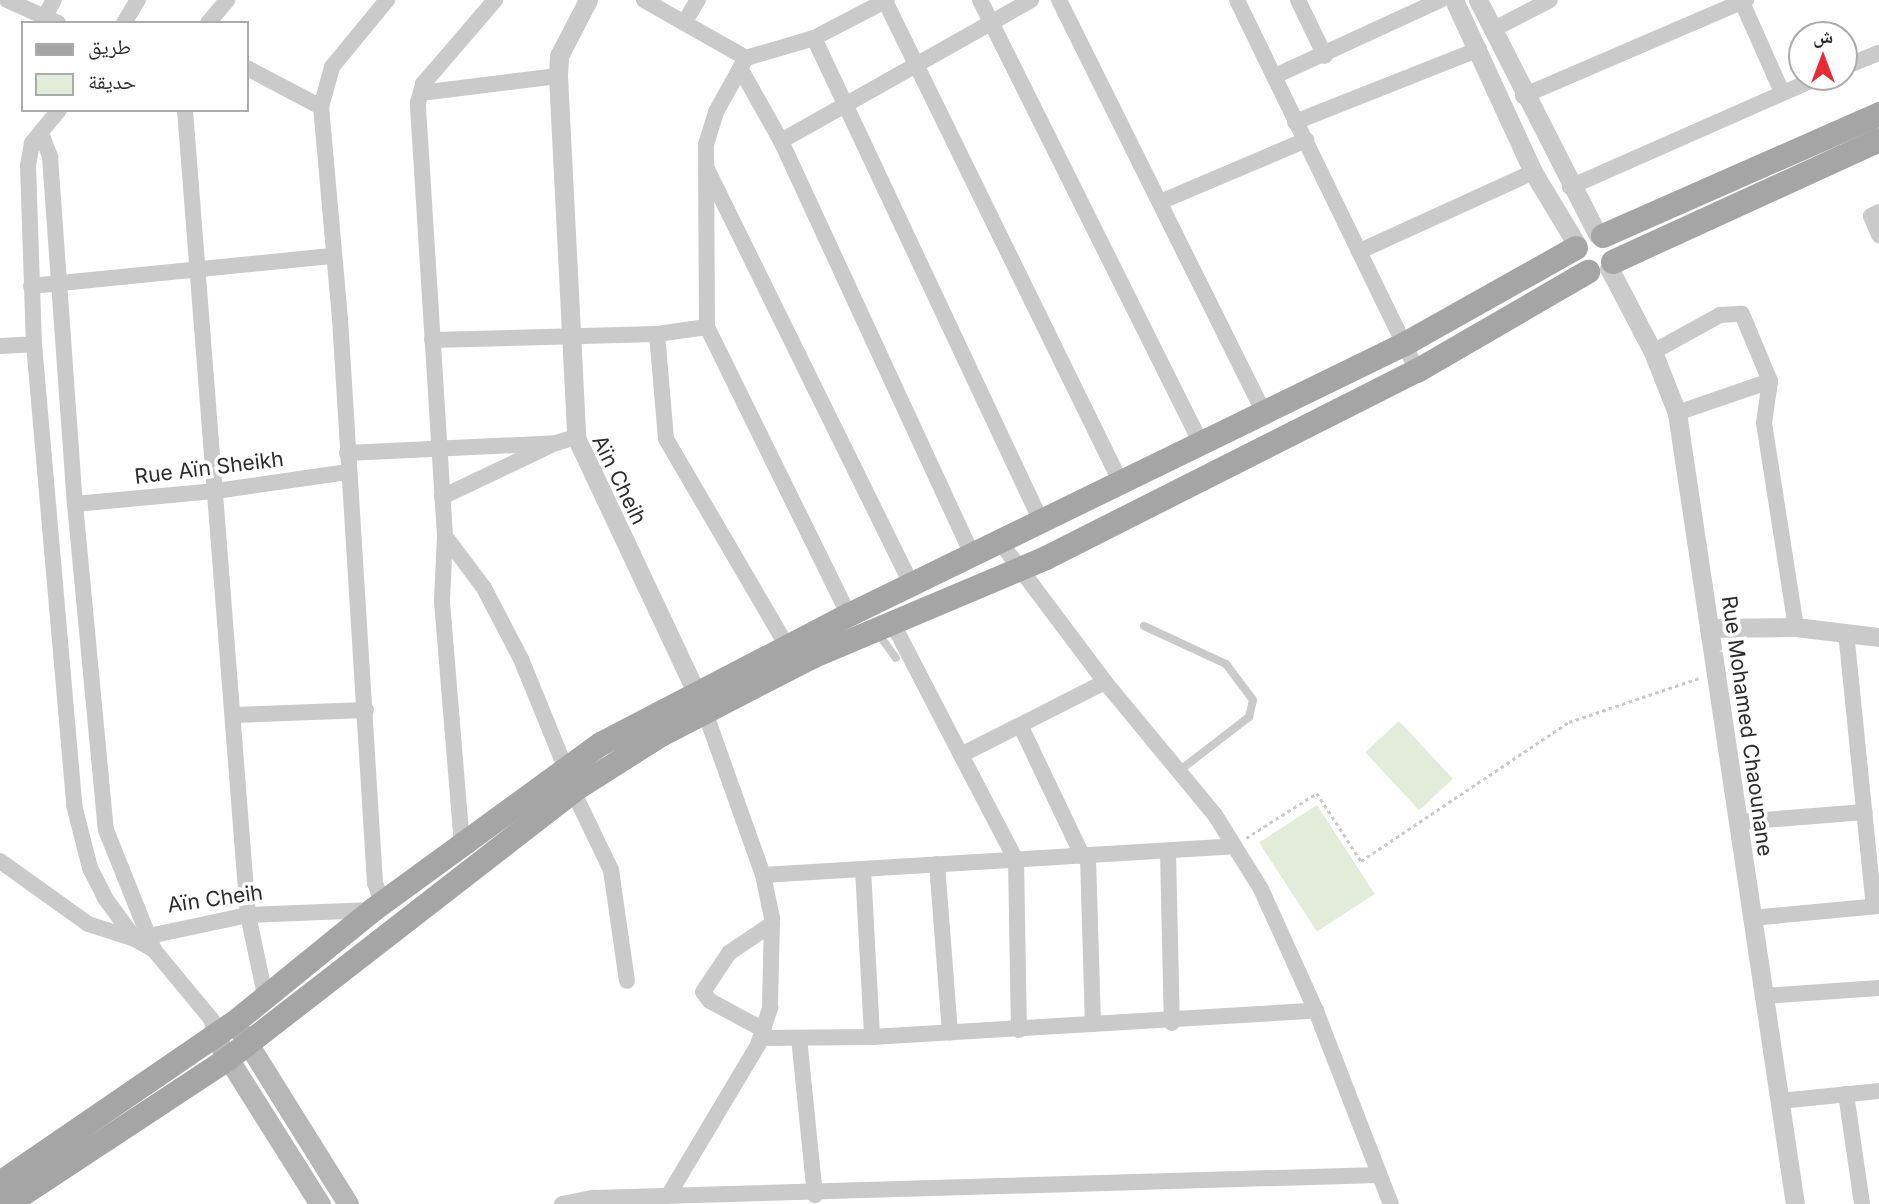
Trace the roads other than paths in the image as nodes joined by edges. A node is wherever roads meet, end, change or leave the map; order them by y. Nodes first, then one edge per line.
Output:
1 (7, 0) edge
2 (54, 0) edge
3 (138, 0) edge
4 (228, 0) edge
5 (387, 0) edge
6 (495, 0) edge
7 (588, 0) edge
8 (644, 0) edge
9 (698, 0) edge
10 (980, 0) edge
11 (1031, 0) edge
12 (1059, 0) edge
13 (1237, 0) edge
14 (1298, 0) edge
15 (1440, 0) edge
16 (1454, 0) edge
17 (1478, 0) edge
18 (1550, 0) edge
19 (886, 1) edge
20 (1743, 1) edge
21 (51, 20) edge
22 (125, 21) edge
23 (210, 21) edge
24 (684, 23) junction
25 (991, 23) junction
26 (1492, 30) junction
27 (814, 38) junction
28 (1479, 49) junction
29 (1879, 53) edge
30 (1325, 55) junction
31 (1858, 61) edge
32 (743, 63) junction
33 (916, 68) junction
34 (248, 69) edge
35 (558, 76) junction
36 (1275, 76) junction
37 (1788, 90) edge
38 (1782, 92) junction
39 (421, 93) junction
40 (1523, 96) junction
41 (321, 107) junction
42 (846, 108) junction
43 (57, 112) edge
44 (185, 112) edge
45 (1879, 114) edge
46 (1295, 122) junction
47 (41, 133) junction
48 (1306, 140) junction
49 (1879, 140) edge
50 (781, 141) junction
51 (704, 162) junction
52 (1533, 172) junction
53 (1570, 187) junction
54 (1160, 202) junction
55 (1879, 212) edge
56 (1879, 235) edge
57 (1588, 241) junction
58 (1360, 251) junction
59 (334, 256) junction
60 (198, 268) junction
61 (1603, 268) junction
62 (60, 285) junction
63 (31, 286) junction
64 (707, 327) junction
65 (574, 334) junction
66 (657, 334) junction
67 (432, 340) junction
68 (34, 344) junction
69 (1405, 344) junction
70 (0, 346) edge
71 (1653, 352) junction
72 (1417, 371) junction
73 (1770, 381) junction
74 (1264, 413) junction
75 (1677, 413) junction
76 (576, 437) junction
77 (1199, 442) junction
78 (556, 443) junction
79 (440, 446) junction
80 (347, 453) junction
81 (348, 472) junction
82 (1120, 481) junction
83 (216, 491) junction
84 (442, 497) junction
85 (75, 504) junction
86 (1041, 521) junction
87 (445, 536) junction
88 (1000, 542) junction
89 (973, 556) junction
90 (1020, 570) junction
91 (912, 585) junction
92 (849, 615) junction
93 (884, 625) junction
94 (1144, 626) dead end
95 (1796, 627) junction
96 (1709, 628) junction
97 (1846, 632) junction
98 (1879, 637) edge
99 (787, 646) junction
100 (896, 658) dead end
101 (1105, 682) junction
102 (699, 701) junction
103 (366, 710) junction
104 (234, 715) junction
105 (1021, 727) junction
106 (961, 755) junction
107 (1177, 772) junction
108 (569, 779) junction
109 (1871, 787) edge
110 (1865, 812) junction
111 (1738, 822) junction
112 (461, 845) junction
113 (1234, 846) junction
114 (1168, 852) junction
115 (1086, 857) junction
116 (1016, 860) junction
117 (0, 861) edge
118 (937, 863) junction
119 (863, 869) junction
120 (763, 875) junction
121 (1877, 906) edge
122 (378, 907) junction
123 (248, 915) junction
124 (1752, 918) junction
125 (772, 924) junction
126 (142, 936) junction
127 (626, 981) dead end
128 (1879, 988) edge
129 (265, 995) junction
130 (1764, 996) junction
131 (1316, 1011) junction
132 (1172, 1023) junction
133 (1093, 1024) junction
134 (220, 1026) junction
135 (1020, 1030) junction
136 (950, 1033) junction
137 (762, 1034) junction
138 (872, 1037) junction
139 (799, 1038) junction
140 (249, 1043) junction
141 (228, 1059) junction
142 (1879, 1091) edge
143 (1846, 1094) junction
144 (1780, 1101) junction
145 (1379, 1175) junction
146 (0, 1183) edge
147 (815, 1195) junction
148 (668, 1196) junction
149 (8, 1204) edge
150 (320, 1204) edge
151 (348, 1204) edge
152 (562, 1204) edge
153 (1391, 1204) edge
154 (1795, 1204) edge
155 (1862, 1204) edge

1 - 21 street
2 - 21 street
3 - 22 street
4 - 23 street
5 - 41 street
6 - 39 street
7 - 35 street
8 - 24 street
9 - 24 street
10 - 25 street
11 - 25 street
12 - 54 street
13 - 36 street
14 - 30 street
15 - 30 street
16 - 28 street
17 - 26 street
18 - 26 street
19 - 27 street
19 - 33 street
20 - 38 street
20 - 40 street
24 - 32 street
25 - 33 street
25 - 77 street
26 - 40 street
27 - 32 street
27 - 42 street
28 - 46 street
28 - 52 street
29 - 31 street
30 - 36 street
32 - 50 street
32 - 51 street
33 - 42 street
33 - 82 street
34 - 41 street
35 - 39 street
35 - 65 street
36 - 46 street
37 - 38 street
38 - 53 street
39 - 67 street
40 - 53 street
41 - 59 street
42 - 50 street
42 - 86 street
43 - 47 street
44 - 60 street
45 - 57 main road
46 - 48 street
47 - 62 street
47 - 63 street
48 - 54 street
48 - 58 street
49 - 61 main road
50 - 89 street
51 - 64 street
51 - 91 street
52 - 57 street
52 - 58 street
53 - 57 street
54 - 74 street
55 - 56 street
57 - 61 main road
57 - 61 main road
57 - 69 main road
58 - 69 street
59 - 60 street
59 - 80 street
60 - 62 street
60 - 83 street
61 - 71 street, Rue Mohamed Chaounane
61 - 72 main road
62 - 63 street
62 - 85 street
63 - 68 street
64 - 66 street
64 - 92 street
65 - 66 street
65 - 67 street
65 - 76 street
66 - 99 street
67 - 79 street
68 - 70 street
68 - 126 street
69 - 72 street
69 - 74 main road
71 - 73 street
71 - 75 street, Rue Mohamed Chaounane
72 - 90 main road
73 - 75 street
73 - 95 street
74 - 77 main road
75 - 96 street, Rue Mohamed Chaounane
76 - 78 street, Aïn Cheih
76 - 102 street, Aïn Cheih
77 - 82 main road
78 - 79 street, Aïn Cheih
78 - 84 street
79 - 80 street, Aïn Cheih
79 - 84 street
80 - 81 street
81 - 83 street, Rue Aïn Sheikh
81 - 103 street
82 - 86 main road
83 - 85 street, Rue Aïn Sheikh
83 - 104 street
84 - 87 street
85 - 126 street
86 - 88 main road
87 - 108 street
87 - 112 street
88 - 89 main road
88 - 90 street
89 - 91 main road
90 - 93 main road
90 - 101 street
91 - 92 main road
92 - 99 main road
93 - 100 lane
93 - 102 main road
93 - 106 street
94 - 107 lane
95 - 96 street
95 - 97 street
96 - 111 street, Rue Mohamed Chaounane
97 - 98 street
97 - 109 street
99 - 102 main road
101 - 105 street
101 - 107 street
102 - 108 main road
102 - 120 street
103 - 104 street
103 - 122 street
104 - 123 street
105 - 106 street
105 - 115 street
106 - 116 street
107 - 113 street
108 - 112 main road
108 - 127 street
108 - 140 main road
109 - 110 street
110 - 111 street
110 - 121 street
111 - 124 street, Rue Mohamed Chaounane
112 - 122 main road
113 - 114 street
113 - 131 street
114 - 115 street
114 - 132 street
115 - 116 street
115 - 133 street
116 - 118 street
116 - 135 street
117 - 126 street
118 - 119 street
118 - 136 street
119 - 120 street
119 - 138 street
120 - 125 street
121 - 124 street
122 - 123 street, Aïn Cheih
122 - 129 main road
123 - 126 street, Aïn Cheih
123 - 129 street
124 - 130 street, Rue Mohamed Chaounane
125 - 137 street
125 - 137 street
126 - 134 street
128 - 130 street
129 - 134 main road
130 - 144 street, Rue Mohamed Chaounane
131 - 132 street
131 - 145 street
132 - 133 street
133 - 135 street
134 - 140 main road
134 - 141 main road
134 - 146 main road
135 - 136 street
136 - 138 street
137 - 139 street
137 - 148 street
138 - 139 street
139 - 147 street
140 - 141 main road
140 - 151 main road
141 - 149 main road
141 - 150 main road
142 - 143 street
143 - 144 street
143 - 155 street
144 - 154 street, Rue Mohamed Chaounane
145 - 147 street
145 - 153 street
147 - 148 street
148 - 152 street

